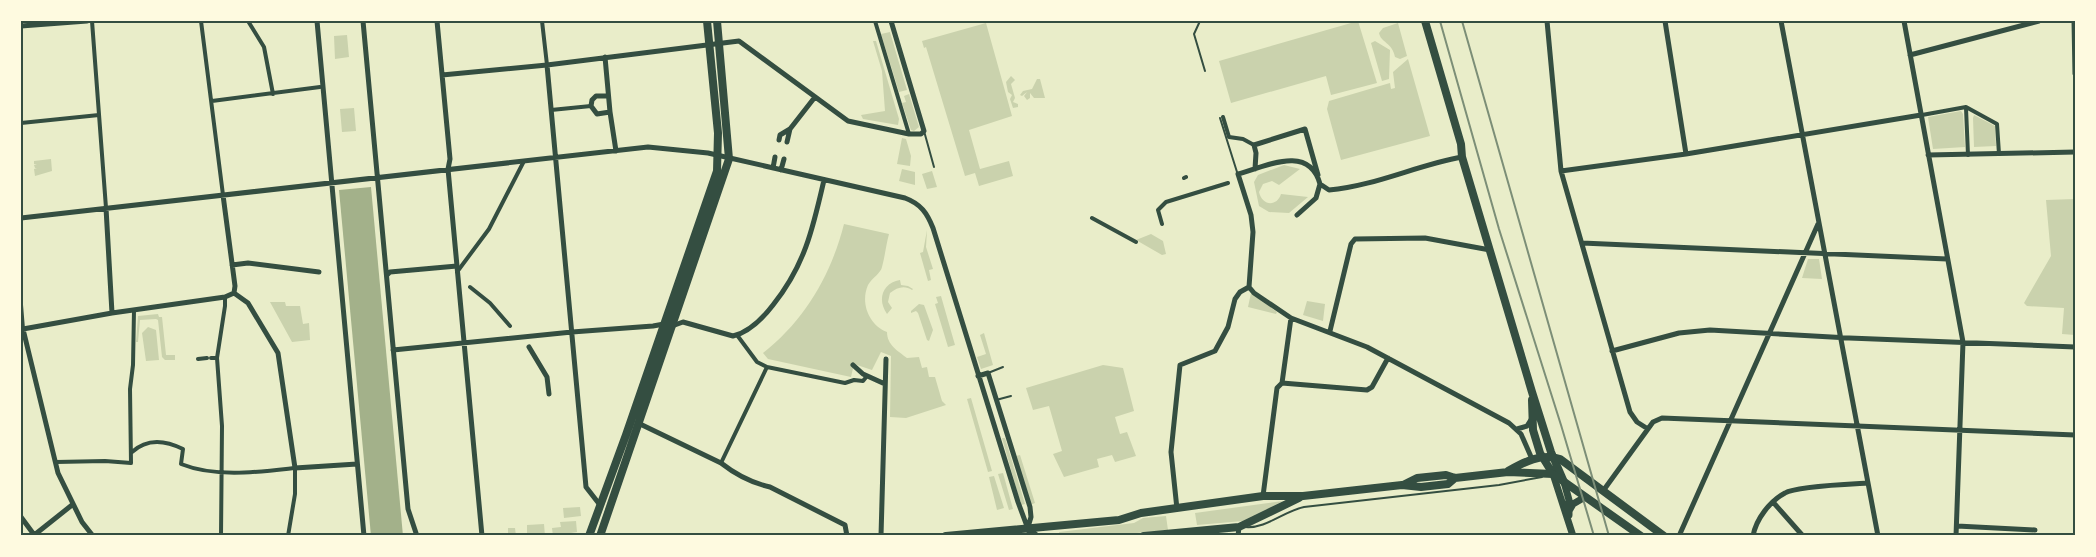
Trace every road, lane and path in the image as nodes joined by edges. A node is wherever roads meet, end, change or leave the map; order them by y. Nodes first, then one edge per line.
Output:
1 (87, 21) edge
2 (93, 21) edge
3 (201, 21) edge
4 (248, 21) edge
5 (317, 21) edge
6 (363, 21) edge
7 (437, 21) edge
8 (542, 21) edge
9 (706, 21) edge
10 (717, 21) edge
11 (875, 21) edge
12 (891, 21) edge
13 (1200, 21) edge
14 (1425, 21) edge
15 (1547, 21) edge
16 (1665, 21) edge
17 (1781, 21) edge
18 (1904, 21) edge
19 (2039, 21) edge
20 (2074, 21) edge
21 (21, 26) edge
22 (719, 44) junction
23 (709, 45) junction
24 (1910, 55) junction
25 (605, 57) junction
26 (547, 65) junction
27 (1205, 71) dead end
28 (2075, 74) edge
29 (442, 75) junction
30 (321, 87) dead end
31 (273, 94) junction
32 (608, 96) junction
33 (815, 97) junction
34 (212, 102) junction
35 (591, 106) junction
36 (1966, 108) junction
37 (551, 110) junction
38 (610, 112) junction
39 (99, 115) junction
40 (1921, 115) junction
41 (1221, 117) joint
42 (21, 123) edge
43 (789, 129) junction
44 (924, 131) junction
45 (909, 134) junction
46 (1802, 135) junction
47 (779, 141) dead end
48 (787, 142) dead end
49 (1254, 145) junction
50 (616, 151) junction
51 (2075, 152) edge
52 (1686, 154) junction
53 (1968, 154) junction
54 (1999, 154) junction
55 (1928, 155) junction
56 (718, 156) junction
57 (555, 157) junction
58 (775, 157) dead end
59 (1462, 157) junction
60 (729, 159) junction
61 (784, 159) dead end
62 (524, 161) junction
63 (934, 167) dead end
64 (773, 168) junction
65 (448, 169) junction
66 (1255, 169) junction
67 (782, 170) junction
68 (1561, 171) junction
69 (1238, 174) junction
70 (378, 177) junction
71 (1318, 177) junction
72 (824, 180) junction
73 (331, 183) junction
74 (1228, 183) dead end
75 (1320, 184) junction
76 (223, 195) junction
77 (106, 208) junction
78 (1297, 215) dead end
79 (21, 218) edge
80 (1092, 218) dead end
81 (1819, 223) junction
82 (1162, 224) dead end
83 (1136, 242) dead end
84 (1582, 243) junction
85 (1490, 250) junction
86 (1805, 252) junction
87 (1825, 253) junction
88 (1947, 259) junction
89 (232, 264) junction
90 (457, 269) junction
91 (320, 272) dead end
92 (387, 275) junction
93 (470, 287) dead end
94 (1249, 287) junction
95 (234, 293) junction
96 (225, 297) junction
97 (21, 305) edge
98 (134, 310) junction
99 (112, 313) junction
100 (1291, 318) junction
101 (668, 325) junction
102 (510, 326) dead end
103 (22, 329) edge
104 (1330, 331) junction
105 (572, 332) junction
106 (1770, 333) junction
107 (737, 335) junction
108 (1841, 338) junction
109 (1963, 342) junction
110 (464, 344) junction
111 (2075, 346) edge
112 (529, 347) dead end
113 (393, 350) junction
114 (1611, 351) junction
115 (217, 358) junction
116 (1388, 358) junction
117 (198, 359) dead end
118 (886, 359) dead end
119 (853, 365) dead end
120 (767, 367) junction
121 (1003, 367) dead end
122 (988, 373) junction
123 (868, 376) junction
124 (978, 376) junction
125 (1282, 383) junction
126 (885, 384) junction
127 (577, 385) junction
128 (568, 386) dead end
129 (556, 387) dead end
130 (1532, 392) junction
131 (1011, 396) dead end
132 (996, 400) junction
133 (1532, 417) junction
134 (1731, 420) junction
135 (638, 423) junction
136 (1857, 425) junction
137 (1517, 429) junction
138 (1648, 429) junction
139 (1960, 430) junction
140 (2075, 435) edge
141 (132, 452) junction
142 (1543, 457) junction
143 (1554, 457) junction
144 (1532, 459) junction
145 (56, 462) junction
146 (721, 463) junction
147 (357, 464) junction
148 (295, 468) junction
149 (1508, 472) junction
150 (221, 473) junction
151 (1553, 474) junction
152 (1564, 482) junction
153 (1868, 483) junction
154 (1603, 491) junction
155 (1263, 496) junction
156 (1302, 496) junction
157 (1585, 497) junction
158 (1773, 502) junction
159 (72, 505) junction
160 (600, 505) junction
161 (1177, 509) junction
162 (1568, 513) junction
163 (21, 517) edge
164 (1957, 526) junction
165 (1570, 527) junction
166 (2035, 530) dead end
167 (1238, 531) edge
168 (1027, 532) edge
169 (417, 534) edge
170 (34, 536) edge
171 (93, 536) edge
172 (221, 536) edge
173 (288, 536) edge
174 (364, 536) edge
175 (482, 536) edge
176 (589, 536) edge
177 (600, 536) edge
178 (847, 536) edge
179 (881, 536) edge
180 (946, 536) edge
181 (1036, 536) edge
182 (1144, 536) edge
183 (1573, 536) edge
184 (1641, 536) edge
185 (1664, 536) edge
186 (1679, 536) edge
187 (1753, 536) edge
188 (1803, 536) edge
189 (1878, 536) edge
190 (1956, 536) edge

1 - 21 street
2 - 39 street
3 - 34 street
4 - 31 street
5 - 73 street
6 - 70 street
7 - 29 street
8 - 26 street
9 - 23 main road
10 - 22 main road
11 - 45 street
12 - 44 street
13 - 27 lane
14 - 59 main road
15 - 68 street
16 - 52 street
17 - 46 street
18 - 24 street
19 - 24 street
20 - 28 street
22 - 23 street
22 - 33 street
22 - 60 main road
23 - 25 street
23 - 56 main road
24 - 40 street
25 - 26 street
25 - 32 street
26 - 29 street
26 - 37 street
29 - 65 street
30 - 31 street
31 - 34 street
32 - 35 street
32 - 38 street
33 - 43 street
33 - 45 street
34 - 76 street
35 - 37 street
35 - 38 street
36 - 40 street
36 - 53 street
36 - 54 street
37 - 57 street
38 - 50 street
39 - 42 street
39 - 77 street
40 - 46 street
40 - 55 street
41 - 49 street
41 - 69 lane
43 - 47 street
43 - 48 street
44 - 45 street
44 - 63 lane
46 - 52 street
46 - 81 street
49 - 66 street
49 - 71 street
50 - 56 street
50 - 57 street
51 - 54 street
52 - 68 street
53 - 54 street
53 - 55 street
55 - 88 street
56 - 60 street
56 - 101 main road
57 - 62 street
57 - 105 street
58 - 64 street
59 - 75 street
59 - 85 main road
60 - 64 street
60 - 101 main road
61 - 67 street
62 - 65 street
62 - 90 street
64 - 67 street
65 - 70 street
65 - 90 street
66 - 69 street
66 - 71 street
67 - 72 street
68 - 84 street
69 - 94 street
70 - 73 street
70 - 92 street
71 - 75 street
72 - 107 street
72 - 124 street
73 - 76 street
73 - 147 street
74 - 82 street
75 - 78 street
76 - 77 street
76 - 89 street
77 - 79 street
77 - 99 street
80 - 83 street
81 - 86 street
81 - 87 street
84 - 86 street
84 - 114 street
85 - 104 street
85 - 130 main road
86 - 87 street
86 - 106 street
87 - 88 street
87 - 108 street
88 - 109 street
89 - 91 street
89 - 95 street
90 - 92 street
90 - 110 street
92 - 113 street
93 - 102 street
94 - 100 street
94 - 161 street
95 - 96 street
95 - 148 street
96 - 98 street
96 - 115 street
97 - 103 street
98 - 99 street
98 - 141 street
99 - 103 street
100 - 104 street
100 - 125 street
101 - 105 street
101 - 107 street
101 - 135 main road
101 - 160 main road
103 - 145 street
104 - 116 street
105 - 110 street
105 - 127 street
106 - 108 street
106 - 114 street
106 - 134 street
107 - 120 street
108 - 109 street
108 - 136 street
109 - 111 street
109 - 139 street
110 - 113 street
110 - 175 street
112 - 129 street
113 - 169 street
114 - 138 street
115 - 117 street
115 - 150 street
116 - 125 street
116 - 137 street
118 - 126 street
119 - 123 street
120 - 123 street
120 - 146 street
121 - 122 lane
122 - 124 street
122 - 132 street
123 - 126 street
124 - 168 street
125 - 155 street
126 - 179 street
127 - 128 street
127 - 160 street
130 - 133 main road
130 - 143 main road
131 - 132 lane
132 - 168 street
133 - 137 street
133 - 142 main road
134 - 136 street
134 - 138 street
134 - 186 street
135 - 146 street
135 - 177 main road
136 - 139 street
136 - 153 street
137 - 144 street
138 - 154 street
139 - 140 street
139 - 164 street
141 - 145 street
141 - 150 street
142 - 143 main road
142 - 144 main road
142 - 151 main road
143 - 152 main road
143 - 154 main road
144 - 149 main road
145 - 159 street
146 - 178 street
147 - 148 street
147 - 174 street
148 - 150 street
148 - 173 street
149 - 151 main road
149 - 156 main road
150 - 172 street
151 - 152 main road
151 - 165 street
151 - 167 lane
152 - 157 main road
152 - 162 street
153 - 158 street
153 - 189 street
154 - 185 main road
155 - 156 main road
155 - 161 main road
156 - 167 main road
157 - 162 street
157 - 184 main road
158 - 187 street
158 - 188 street
159 - 170 street
159 - 171 street
160 - 176 main road
161 - 168 main road
162 - 165 street
163 - 170 street
164 - 166 street
164 - 190 street
165 - 183 street
167 - 182 main road
168 - 180 main road
168 - 181 street

